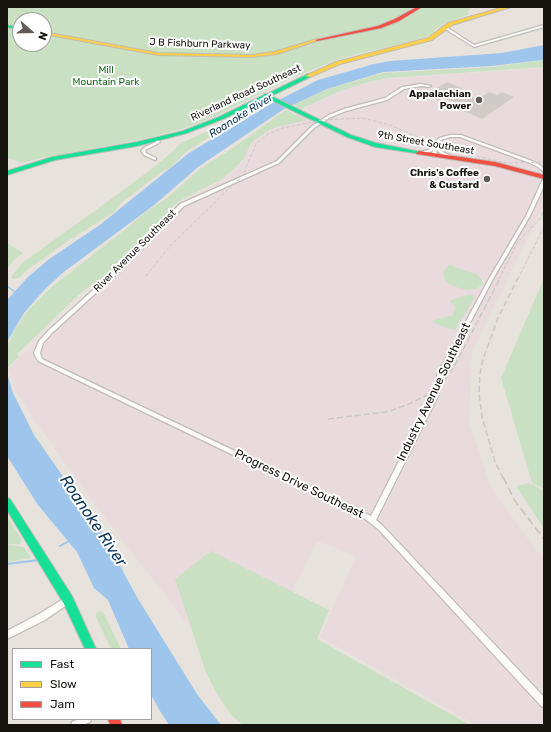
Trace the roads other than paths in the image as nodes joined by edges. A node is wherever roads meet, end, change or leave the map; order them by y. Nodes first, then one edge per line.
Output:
1 (420, 7) edge
2 (509, 7) edge
3 (544, 26) edge
4 (444, 27) junction
5 (52, 35) edge
6 (430, 86) dead end
7 (269, 96) junction
8 (320, 122) junction
9 (157, 140) junction
10 (436, 146) junction
11 (415, 153) junction
12 (434, 156) junction
13 (155, 159) dead end
14 (458, 159) junction
15 (544, 171) edge
16 (7, 173) edge
17 (544, 177) edge
18 (544, 182) edge
19 (43, 362) joint
20 (7, 502) edge
21 (372, 520) junction
22 (68, 600) junction
23 (7, 635) edge
24 (91, 648) edge
25 (544, 703) edge
26 (85, 720) edge
27 (76, 725) edge

1 - 5 street, J B Fishburn Parkway
2 - 4 street, Riverland Road Southeast
3 - 4 street
4 - 7 street, Riverland Road Southeast
6 - 8 street, River Avenue Southeast
7 - 8 street, 9th Street Southeast
7 - 9 street, Riverland Road Southeast
8 - 11 street, 9th Street Southeast
8 - 19 street, River Avenue Southeast
9 - 13 street
9 - 16 street, Riverland Road Southeast
10 - 11 street
10 - 12 street
10 - 14 street
10 - 15 street
11 - 12 street, 9th Street Southeast
12 - 14 street, 9th Street Southeast
14 - 17 street, 9th Street Southeast
18 - 21 street, Industry Avenue Southeast
19 - 21 street, Progress Drive Southeast
20 - 22 street
21 - 25 street, Progress Drive Southeast
22 - 23 street
22 - 24 street
26 - 27 street

